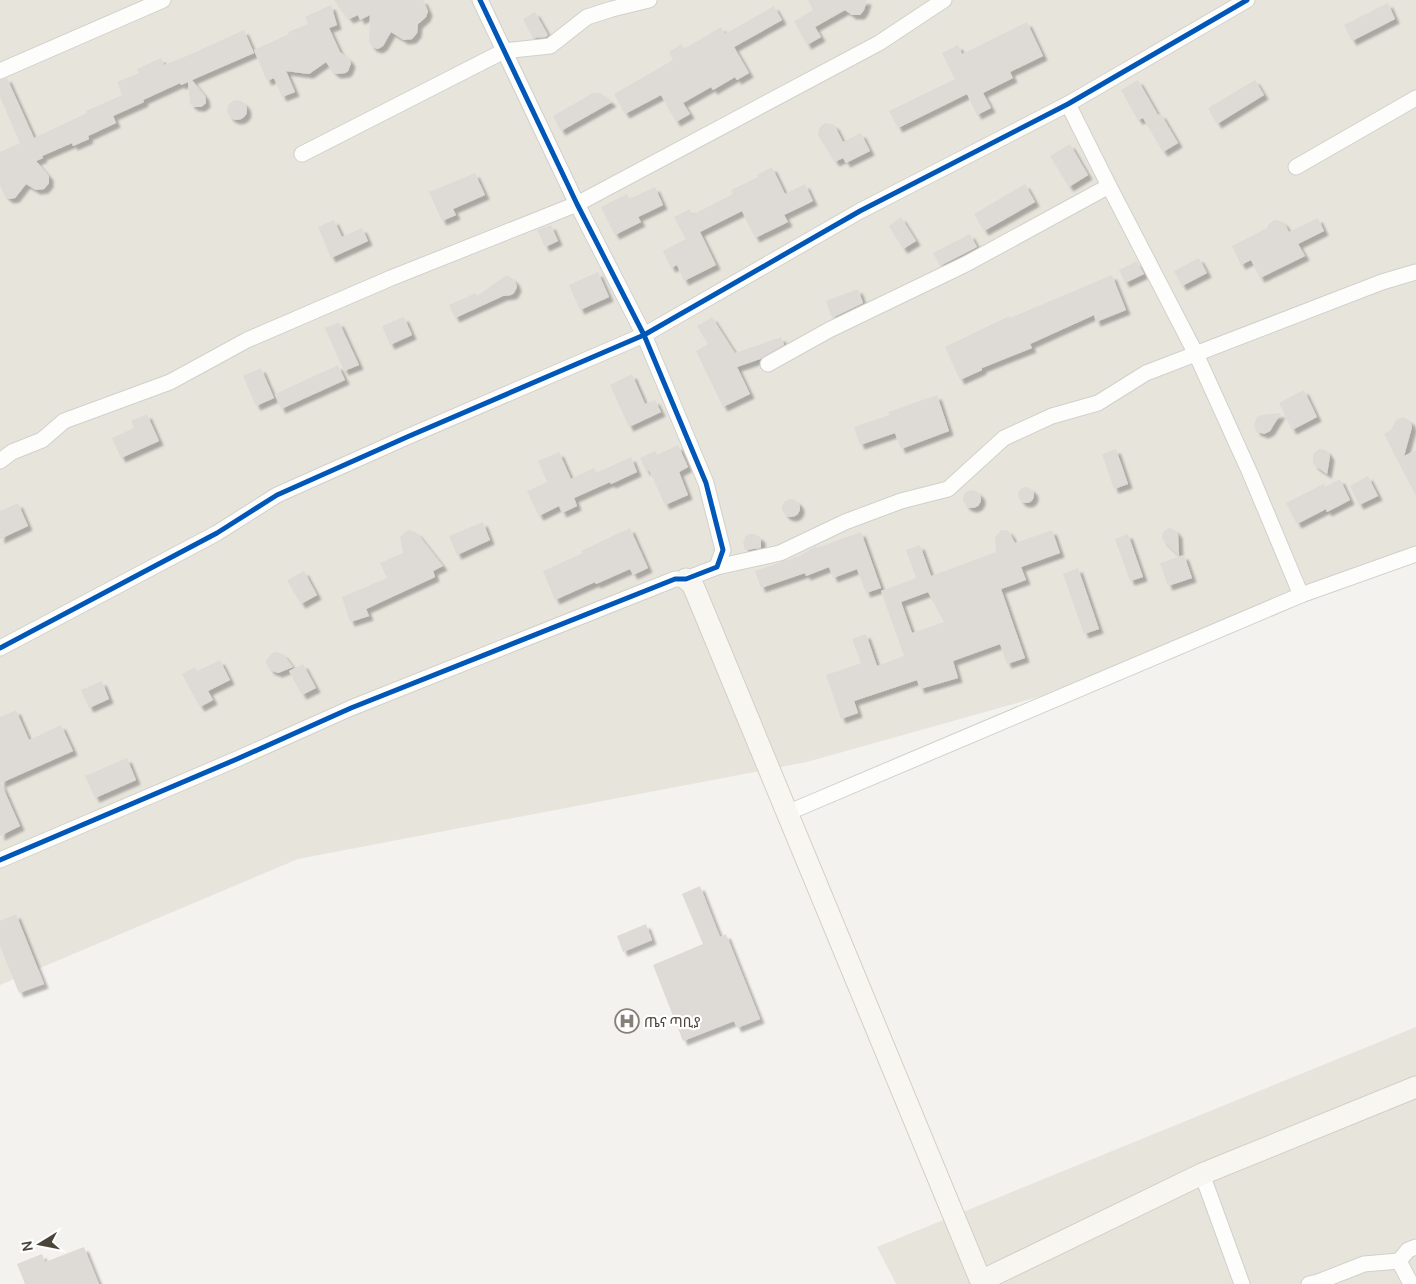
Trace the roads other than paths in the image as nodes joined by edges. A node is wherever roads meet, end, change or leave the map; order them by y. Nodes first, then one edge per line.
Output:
1 (163, 0) edge
2 (480, 0) edge
3 (649, 0) edge
4 (944, 0) edge
5 (1246, 0) edge
6 (504, 51) junction
7 (0, 71) edge
8 (1416, 98) edge
9 (1068, 104) junction
10 (302, 154) dead end
11 (1296, 167) dead end
12 (1108, 186) junction
13 (577, 204) junction
14 (1416, 272) edge
15 (644, 335) junction
16 (1196, 354) junction
17 (768, 364) dead end
18 (0, 461) edge
19 (1416, 554) edge
20 (716, 567) junction
21 (686, 579) junction
22 (1301, 595) junction
23 (0, 648) edge
24 (787, 813) junction
25 (0, 860) edge
26 (1416, 1087) edge
27 (1202, 1174) junction
28 (1416, 1247) edge
29 (1399, 1261) junction
30 (979, 1283) edge
31 (1242, 1284) edge
32 (1309, 1284) edge
33 (1411, 1284) edge

1 - 7 street
2 - 6 street
3 - 6 street
4 - 13 street
5 - 9 street
6 - 10 street
6 - 13 street
8 - 11 street
9 - 12 street
9 - 15 street
12 - 16 street
12 - 17 street
13 - 15 street
13 - 18 street
14 - 16 street
15 - 20 street
15 - 23 street
16 - 20 street
16 - 22 street
19 - 22 street
20 - 21 street
21 - 24 street
21 - 25 street
22 - 24 street
24 - 30 street
26 - 27 street
27 - 30 street
27 - 31 street
28 - 29 street
29 - 32 street
29 - 33 street

